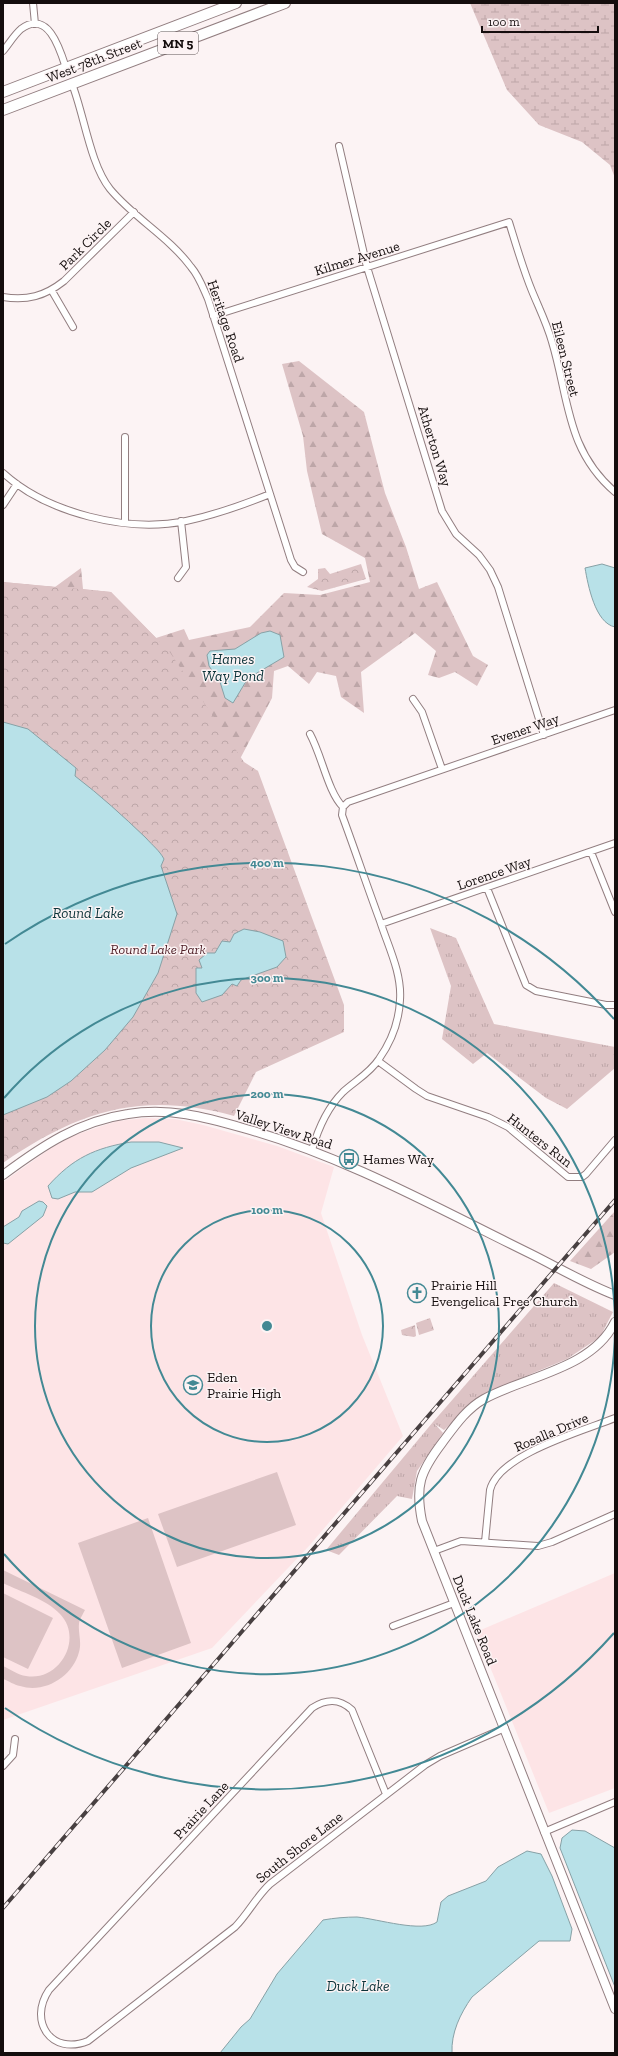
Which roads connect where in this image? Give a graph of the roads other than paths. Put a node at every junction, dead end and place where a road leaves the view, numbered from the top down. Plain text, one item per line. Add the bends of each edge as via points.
1 (33, 3) edge
2 (236, 3) edge
3 (285, 3) edge
4 (35, 24) junction
5 (3, 51) edge
6 (66, 68) junction
7 (72, 84) junction
8 (3, 92) edge
9 (3, 110) edge
10 (339, 146) dead end
11 (134, 212) junction
12 (509, 222) joint
13 (366, 267) junction
14 (52, 291) junction
15 (3, 297) edge
16 (213, 316) junction
17 (73, 327) dead end
18 (125, 437) dead end
19 (3, 473) edge
20 (17, 484) junction
21 (615, 492) edge
22 (270, 494) junction
23 (3, 505) edge
24 (181, 522) junction
25 (125, 523) junction
26 (303, 572) dead end
27 (178, 578) dead end
28 (414, 699) dead end
29 (615, 710) edge
30 (310, 734) dead end
31 (544, 735) junction
32 (442, 770) junction
33 (343, 808) junction
34 (615, 843) edge
35 (591, 852) junction
36 (487, 888) junction
37 (615, 912) edge
38 (381, 924) junction
39 (615, 1005) edge
40 (378, 1061) junction
41 (615, 1140) edge
42 (312, 1150) junction
43 (3, 1175) edge
44 (615, 1295) edge
45 (615, 1322) edge
46 (615, 1418) edge
47 (615, 1514) edge
48 (485, 1542) junction
49 (434, 1551) junction
50 (454, 1603) junction
51 (393, 1626) dead end
52 (505, 1728) junction
53 (14, 1739) dead end
54 (3, 1766) edge
55 (386, 1794) junction
56 (615, 1802) edge
57 (544, 1832) junction
58 (615, 2009) edge
59 (48, 2036) joint

1 - 4 street
2 - 6 main road, West 78th Street / MN 5
3 - 7 main road, West 78th Street / MN 5
4 - 5 street via 20,30
4 - 6 street via 43,25 56,40
6 - 8 main road, West 78th Street / MN 5
7 - 9 main road, West 78th Street / MN 5
7 - 11 street, Heritage Road via 100,170 109,188
10 - 13 street, Atherton Way
11 - 14 street, Park Circle
11 - 16 street, Heritage Road via 191,267 201,282
12 - 13 street, Kilmer Avenue
12 - 21 street, Eileen Street via 525,273 552,342 564,399 575,434 597,473
13 - 16 street, Kilmer Avenue
13 - 31 street, Atherton Way via 442,511 456,534 479,555 496,581
14 - 15 street, Park Circle via 29,298
14 - 17 street
16 - 22 street, Heritage Road
18 - 25 street
19 - 20 street
20 - 23 street
20 - 25 street via 68,510
22 - 24 street
22 - 26 street, Heritage Road via 291,560 295,567
24 - 25 street
24 - 27 street via 186,567
28 - 32 street via 422,712
29 - 31 street, Evener Way
30 - 33 street via 336,800
31 - 32 street, Evener Way
32 - 33 street, Evener Way via 348,802
33 - 38 street via 342,815
34 - 35 street, Lorence Way
35 - 36 street, Lorence Way
35 - 37 street
36 - 38 street, Lorence Way
36 - 39 street via 524,980 531,989
38 - 40 street via 395,965 400,998 395,1030
40 - 41 street, Hunters Run via 427,1096 488,1117 508,1127 568,1177 582,1177 586,1174
40 - 42 street via 332,1104
42 - 43 street, Valley View Road via 192,1115 140,1112 103,1119 77,1128 53,1140
42 - 44 street, Valley View Road via 468,1222 592,1286
45 - 49 street, Duck Lake Road via 602,1341 578,1359 482,1399 464,1415 429,1460 419,1486 417,1499 422,1522
46 - 48 street, Rosalla Drive via 525,1454 501,1471 490,1490
47 - 48 street via 538,1546
48 - 49 street via 461,1541
49 - 50 street, Duck Lake Road
50 - 51 street
50 - 52 street, Duck Lake Road
52 - 55 street, South Shore Lane via 440,1756
52 - 57 street, Duck Lake Road
53 - 54 street via 13,1755
55 - 59 street, South Shore Lane via 270,1884 256,1898 235,1927 88,2041 71,2047 54,2042
55 - 59 street, Prairie Lane via 352,1710 336,1701 323,1702 312,1708 49,1990 44,1998 40,2016 42,2027
56 - 57 street
57 - 58 street, Duck Lake Road

